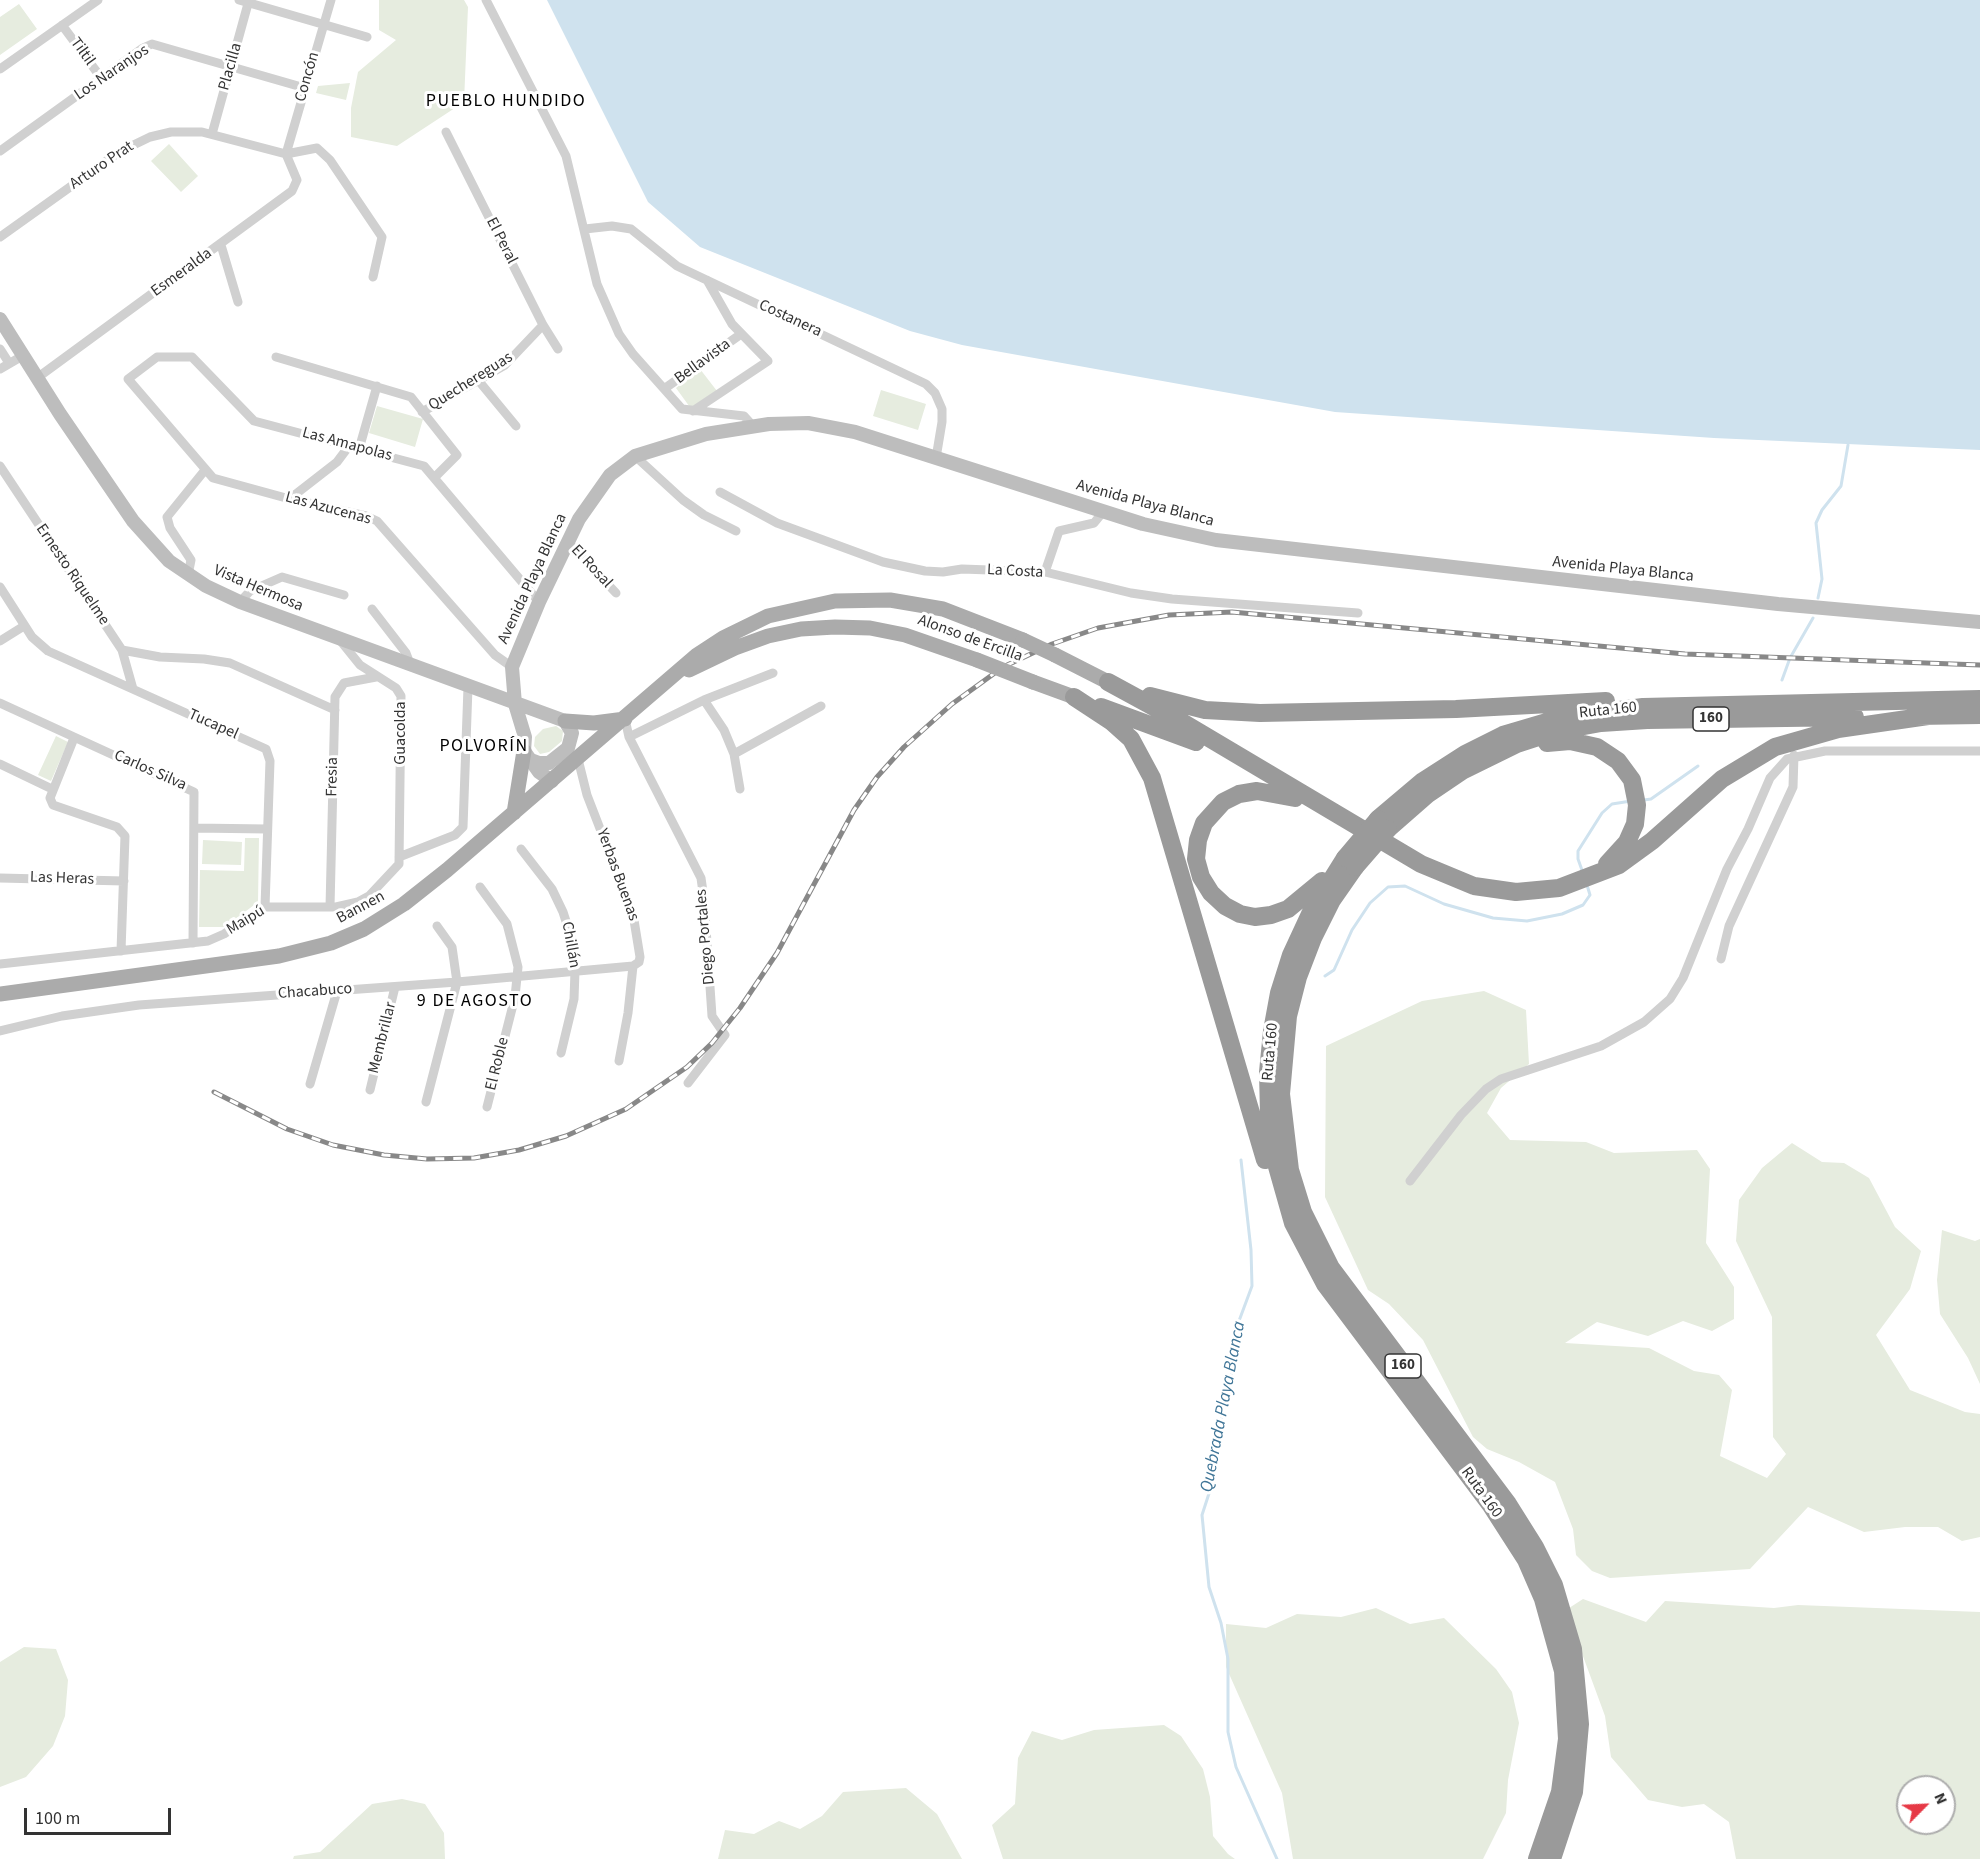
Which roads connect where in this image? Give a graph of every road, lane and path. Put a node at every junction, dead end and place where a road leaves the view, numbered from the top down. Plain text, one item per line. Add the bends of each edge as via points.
1 (99, 0) edge
2 (331, 0) edge
3 (486, 0) edge
4 (246, 1) edge
5 (324, 24) junction
6 (62, 25) junction
7 (367, 38) dead end
8 (232, 67) junction
9 (0, 69) edge
10 (102, 79) junction
11 (305, 88) junction
12 (446, 132) dead end
13 (212, 134) junction
14 (0, 151) edge
15 (286, 154) junction
16 (585, 230) junction
17 (0, 237) edge
18 (221, 245) junction
19 (373, 277) dead end
20 (707, 280) junction
21 (238, 302) dead end
22 (0, 319) edge
23 (543, 325) junction
24 (741, 334) junction
25 (0, 349) edge
26 (558, 349) dead end
27 (24, 355) junction
28 (276, 357) dead end
29 (9, 363) junction
30 (0, 369) edge
31 (37, 378) junction
32 (128, 380) joint
33 (478, 380) junction
34 (377, 386) junction
35 (664, 389) junction
36 (693, 411) junction
37 (422, 412) junction
38 (516, 426) dead end
39 (753, 426) junction
40 (354, 447) junction
41 (635, 456) junction
42 (936, 458) junction
43 (0, 466) edge
44 (205, 470) junction
45 (435, 477) junction
46 (720, 492) dead end
47 (292, 497) junction
48 (1102, 512) junction
49 (736, 531) dead end
50 (567, 541) junction
51 (1046, 572) junction
52 (188, 575) junction
53 (0, 587) edge
54 (616, 593) dead end
55 (344, 595) dead end
56 (240, 602) junction
57 (539, 602) junction
58 (372, 609) dead end
59 (1358, 613) dead end
60 (1980, 622) edge
61 (24, 626) junction
62 (339, 639) junction
63 (0, 641) edge
64 (122, 650) junction
65 (411, 666) junction
66 (512, 667) junction
67 (773, 673) dead end
68 (376, 677) junction
69 (1108, 682) junction
70 (664, 686) junction
71 (468, 687) junction
72 (133, 689) junction
73 (1074, 697) junction
74 (1980, 699) edge
75 (704, 700) junction
76 (0, 703) edge
77 (515, 704) junction
78 (821, 705) dead end
79 (1664, 707) junction
80 (335, 710) junction
81 (1980, 715) edge
82 (1928, 716) junction
83 (559, 719) junction
84 (625, 719) junction
85 (572, 736) junction
86 (629, 737) junction
87 (74, 738) junction
88 (527, 749) junction
89 (1980, 751) edge
90 (1498, 752) junction
91 (734, 754) junction
92 (1794, 755) junction
93 (578, 759) junction
94 (1246, 762) junction
95 (0, 764) edge
96 (552, 781) junction
97 (52, 789) junction
98 (740, 789) dead end
99 (1318, 804) junction
100 (514, 813) junction
101 (1383, 824) junction
102 (195, 828) junction
103 (267, 829) junction
104 (521, 849) dead end
105 (399, 857) junction
106 (1350, 862) junction
107 (0, 878) edge
108 (1587, 879) junction
109 (124, 881) junction
110 (480, 887) dead end
111 (265, 907) junction
112 (330, 907) junction
113 (437, 926) dead end
114 (193, 943) junction
115 (121, 951) junction
116 (1721, 959) dead end
117 (0, 964) edge
118 (633, 966) junction
119 (575, 971) junction
120 (518, 977) junction
121 (457, 982) junction
122 (395, 987) junction
123 (337, 991) junction
124 (0, 994) edge
125 (0, 1031) edge
126 (561, 1053) dead end
127 (619, 1061) dead end
128 (688, 1083) dead end
129 (310, 1084) dead end
130 (370, 1090) dead end
131 (426, 1102) dead end
132 (487, 1107) dead end
133 (1410, 1181) dead end
134 (1293, 1223) junction
135 (1537, 1859) edge
136 (1552, 1859) edge

1 - 6 street
2 - 5 street, Concón
3 - 16 street via 562,148
4 - 5 street
4 - 8 street, Placilla
5 - 7 street
5 - 11 street, Concón
6 - 9 street
6 - 10 street, Tiltil
8 - 10 street, Los Naranjos via 152,44
8 - 11 street, Los Naranjos
8 - 13 street, Placilla
10 - 14 street, Los Naranjos
11 - 15 street, Concón
12 - 23 street, El Peral
13 - 15 street, Arturo Prat
13 - 17 street, Arturo Prat via 171,132 139,141
15 - 18 street, Esmeralda via 297,180 292,191
15 - 19 street via 317,148 348,185 382,237
16 - 20 street, Costanera via 612,226 631,229 668,261
16 - 35 street via 597,285 608,313 633,354
18 - 21 street
18 - 31 street, Esmeralda
20 - 24 street
20 - 42 street, Costanera via 926,384 942,409
22 - 27 street, Vista Hermosa
23 - 26 street, El Peral
23 - 33 street, Quechereguas via 513,358
24 - 35 street, Bellavista
24 - 36 street, Bellavista via 768,361
25 - 29 street
27 - 29 street
27 - 31 street, Vista Hermosa
28 - 34 street
29 - 30 street
31 - 52 street, Vista Hermosa via 140,530
32 - 40 street, Las Amapolas via 158,357 192,357 251,419
32 - 44 street, Las Azucenas
33 - 37 street, Quechereguas
33 - 38 street
34 - 37 street via 409,396
34 - 40 street
35 - 36 street via 682,409
36 - 39 street via 744,416
37 - 45 street via 457,455
39 - 41 street, Avenida Playa Blanca via 706,434
39 - 42 street, Avenida Playa Blanca via 825,425
40 - 45 street, Las Amapolas via 420,465
40 - 47 street
41 - 49 street via 695,509
41 - 50 street, Avenida Playa Blanca via 605,481
42 - 48 street, Avenida Playa Blanca
43 - 64 street, Ernesto Riquelme
44 - 47 street, Las Azucenas via 218,480
44 - 52 street via 167,517 191,560
45 - 57 street, Las Amapolas
46 - 51 street, La Costa via 777,523 883,562 936,572
47 - 66 street, Las Azucenas via 376,521 495,655
48 - 51 street via 1094,523 1059,531
48 - 60 street, Avenida Playa Blanca via 1232,542 1778,604
50 - 54 street, El Rosal
50 - 57 street, Avenida Playa Blanca
51 - 59 street, La Costa via 1162,598
52 - 56 street, Vista Hermosa
53 - 61 street, Tucapel
55 - 56 street via 282,578 250,591
56 - 62 street, Vista Hermosa
57 - 66 street, Avenida Playa Blanca
58 - 65 street via 406,653
61 - 63 street
61 - 72 street, Tucapel via 48,651
62 - 65 street, Vista Hermosa
62 - 68 street, Guacolda
64 - 72 street, Ernesto Riquelme
64 - 80 street via 230,663
65 - 71 street, Vista Hermosa
66 - 77 street, Avenida Playa Blanca
67 - 75 street
68 - 80 street, Fresia via 341,686 335,697
68 - 105 street, Guacolda via 396,687 401,696
69 - 70 main road, Alonso de Ercilla, bridge via 960,614 891,600 835,601 784,611 738,630 697,655
69 - 79 highway via 1172,703 1242,713 1456,709 1587,700
69 - 94 highway
70 - 73 main road, Alonso de Ercilla, bridge via 704,662 751,642 784,632 853,627 923,640
70 - 84 main road, Bannen
71 - 77 street, Vista Hermosa
71 - 105 street via 463,827 455,835
72 - 103 street, Tucapel via 266,749 270,761
73 - 94 highway
73 - 134 highway via 1122,730 1150,772 1267,1165
74 - 79 highway, Ruta 160 / 160
75 - 86 street
75 - 91 street
76 - 87 street, Carlos Silva
77 - 83 street, Vista Hermosa
77 - 88 street
78 - 91 street
79 - 101 highway, Ruta 160 / 160 via 1582,713 1503,735 1423,781
80 - 112 street, Fresia
81 - 82 highway, Ruta 160 / 160
82 - 90 highway, Ruta 160 / 160 via 1601,723 1557,731
82 - 108 highway via 1816,733 1768,750 1722,779 1628,860
83 - 84 main road via 594,723
83 - 85 street
83 - 88 street via 536,723
84 - 86 street, Diego Portales
84 - 93 main road, Bannen
85 - 88 street via 568,748 552,762 542,764
85 - 93 street
86 - 128 street, Diego Portales via 689,853 704,898 712,1016 725,1035
87 - 97 street
87 - 102 street, Carlos Silva via 191,789 196,799
88 - 96 street via 539,772
88 - 100 main road
89 - 92 street via 1825,751
90 - 101 highway, Ruta 160 / 160
90 - 108 highway via 1579,741 1606,751 1628,773 1637,805 1632,833 1613,859
91 - 98 street
92 - 116 street via 1793,787 1729,926
92 - 133 street via 1770,778 1727,869 1683,978 1662,1007 1601,1046 1501,1079 1486,1089
93 - 96 main road, Bannen
93 - 118 street, Yerbas Buenas via 586,795 633,914 640,957
94 - 99 highway
95 - 97 street
96 - 100 main road, Bannen
97 - 109 street via 53,805 117,827 124,833
99 - 106 highway via 1257,791 1223,802 1204,823 1198,840 1196,859 1203,881 1217,900 1233,911 1248,916 1271,915 1302,900
99 - 108 highway via 1421,864 1474,886 1531,892
100 - 124 main road, Bannen via 404,904 378,922 331,943 261,959
101 - 106 highway, Ruta 160 / 160, bridge
102 - 103 street
102 - 114 street, Carlos Silva
103 - 111 street, Tucapel
104 - 119 street, Chillán via 546,880 564,912
105 - 112 street, Maipú via 398,868 366,899
106 - 134 highway, Ruta 160 / 160 via 1310,914 1291,955 1272,1031 1268,1083 1271,1135
106 - 136 highway, Ruta 160 / 160 via 1313,938 1288,1016 1281,1094 1290,1170 1307,1222 1331,1268 1508,1504 1554,1585 1574,1658 1580,1724 1574,1792
107 - 109 street, Las Heras
109 - 115 street
110 - 120 street, El Roble via 507,924
111 - 112 street, Maipú
111 - 114 street, Maipú via 220,937
113 - 121 street via 452,947
114 - 115 street, Maipú
115 - 117 street, Maipú
118 - 119 street, Chacabuco
118 - 127 street, Yerbas Buenas
119 - 120 street, Chacabuco
119 - 126 street, Chillán via 573,1008
120 - 121 street, Chacabuco
120 - 132 street, El Roble
121 - 122 street, Chacabuco
121 - 131 street
122 - 123 street, Chacabuco
122 - 130 street, Membrillar
123 - 125 street, Chacabuco via 139,1005 62,1016
123 - 129 street
134 - 135 highway, Ruta 160 / 160 via 1334,1298 1508,1530 1543,1599 1563,1671 1567,1739 1557,1803

